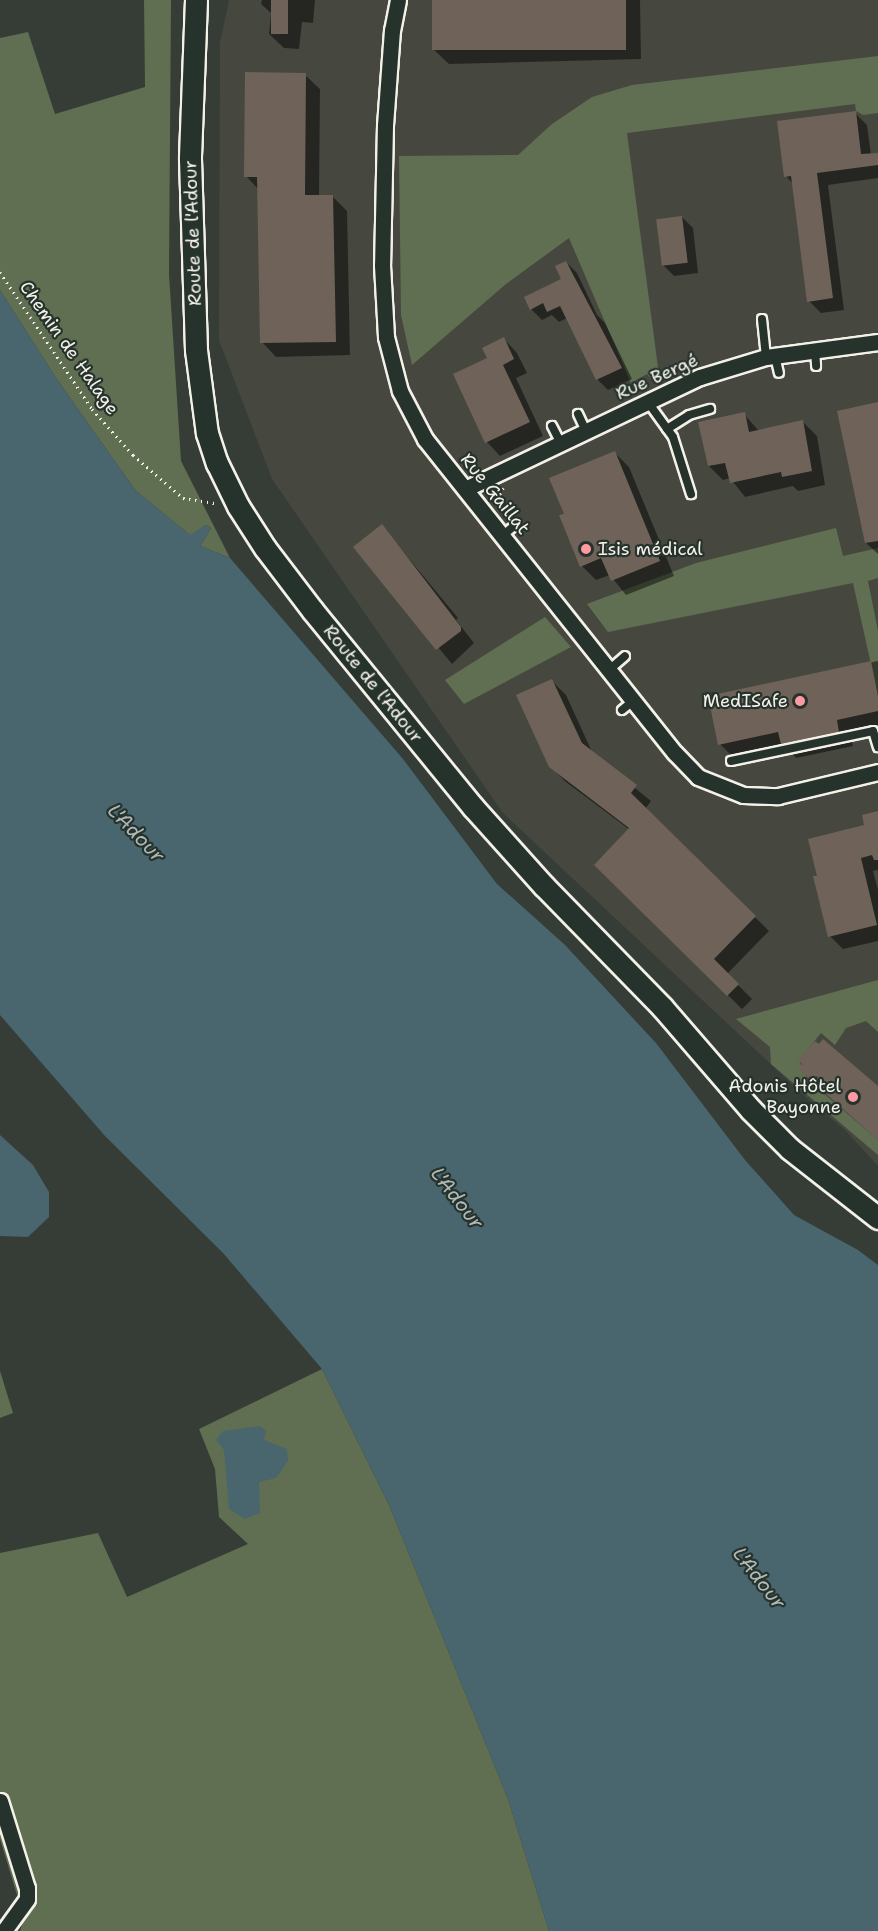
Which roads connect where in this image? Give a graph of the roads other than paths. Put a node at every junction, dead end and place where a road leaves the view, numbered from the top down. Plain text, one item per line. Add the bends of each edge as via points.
1 (196, 0) edge
2 (398, 0) edge
3 (762, 319) dead end
4 (878, 342) edge
5 (815, 350) junction
6 (771, 356) junction
7 (816, 366) dead end
8 (779, 374) dead end
9 (647, 401) junction
10 (710, 409) dead end
11 (578, 414) dead end
12 (552, 426) dead end
13 (667, 429) junction
14 (586, 431) junction
15 (561, 444) junction
16 (465, 489) junction
17 (691, 494) dead end
18 (625, 656) dead end
19 (609, 670) junction
20 (878, 747) edge
21 (731, 761) dead end
22 (878, 772) edge
23 (878, 1218) edge
24 (0, 1801) edge
25 (4, 1931) edge

1 - 23 main road, Route de l'Adour via 190,159 196,350 207,433 238,506 313,611 481,816 662,1007 751,1110 790,1149
2 - 16 street, Rue Gaillat via 385,125 382,265 386,337 393,373 408,407 425,439
3 - 6 lane
4 - 5 street, Rue Bergé
5 - 6 street, Rue Bergé
5 - 7 lane
6 - 8 lane
6 - 9 street, Rue Bergé via 700,377
9 - 13 lane
9 - 14 street, Rue Bergé
10 - 13 lane via 689,415
11 - 14 lane
12 - 15 lane
13 - 17 lane via 673,436
14 - 15 street, Rue Bergé
15 - 16 street, Rue Bergé
16 - 19 street, Rue Gaillat via 508,531
18 - 19 lane
19 - 22 street, Rue Gaillat via 628,706 698,777 727,790 743,795 778,796
20 - 21 lane via 873,731
24 - 25 street via 27,1888 27,1899

